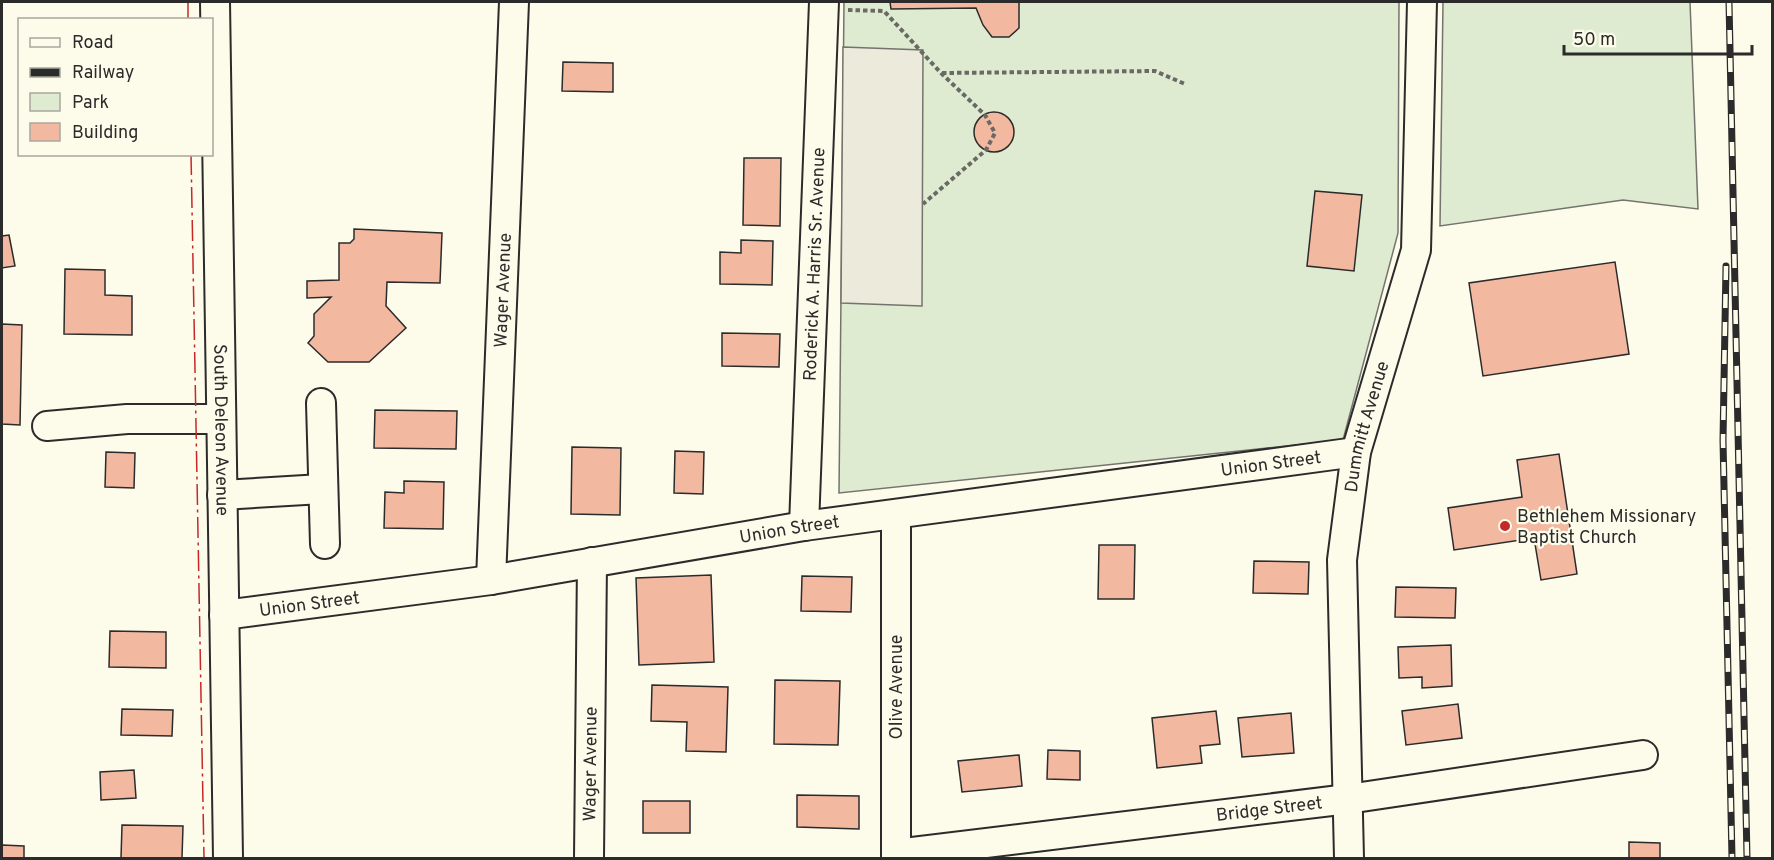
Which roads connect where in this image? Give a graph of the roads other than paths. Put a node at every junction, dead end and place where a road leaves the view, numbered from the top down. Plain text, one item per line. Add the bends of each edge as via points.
1 (215, 2) edge
2 (514, 2) edge
3 (1422, 2) edge
4 (824, 6) edge
5 (321, 403) dead end
6 (221, 419) junction
7 (46, 426) dead end
8 (1356, 452) junction
9 (322, 489) junction
10 (222, 495) junction
11 (896, 515) junction
12 (804, 526) junction
13 (325, 544) dead end
14 (592, 562) junction
15 (491, 580) junction
16 (224, 615) junction
17 (1643, 755) dead end
18 (1348, 799) junction
19 (896, 856) edge
20 (228, 858) edge
21 (589, 858) edge
22 (1349, 858) edge

1 - 6 street, South Deleon Avenue
2 - 15 street, Wager Avenue
3 - 8 street, Dummitt Avenue via 1416,250
4 - 12 street, Roderick A. Harris Sr. Avenue
5 - 9 street
6 - 7 street via 127,419
6 - 10 street, South Deleon Avenue
8 - 11 street, Union Street
8 - 18 street, Dummitt Avenue via 1342,560
9 - 10 street
9 - 13 street
10 - 16 street, South Deleon Avenue
11 - 12 street, Union Street
11 - 19 street, Olive Avenue
12 - 14 street, Union Street
14 - 15 street, Union Street
14 - 21 street, Wager Avenue
15 - 16 street, Union Street
16 - 20 street, South Deleon Avenue
17 - 18 street, Bridge Street
18 - 19 street, Bridge Street
18 - 22 street, Dummitt Avenue

